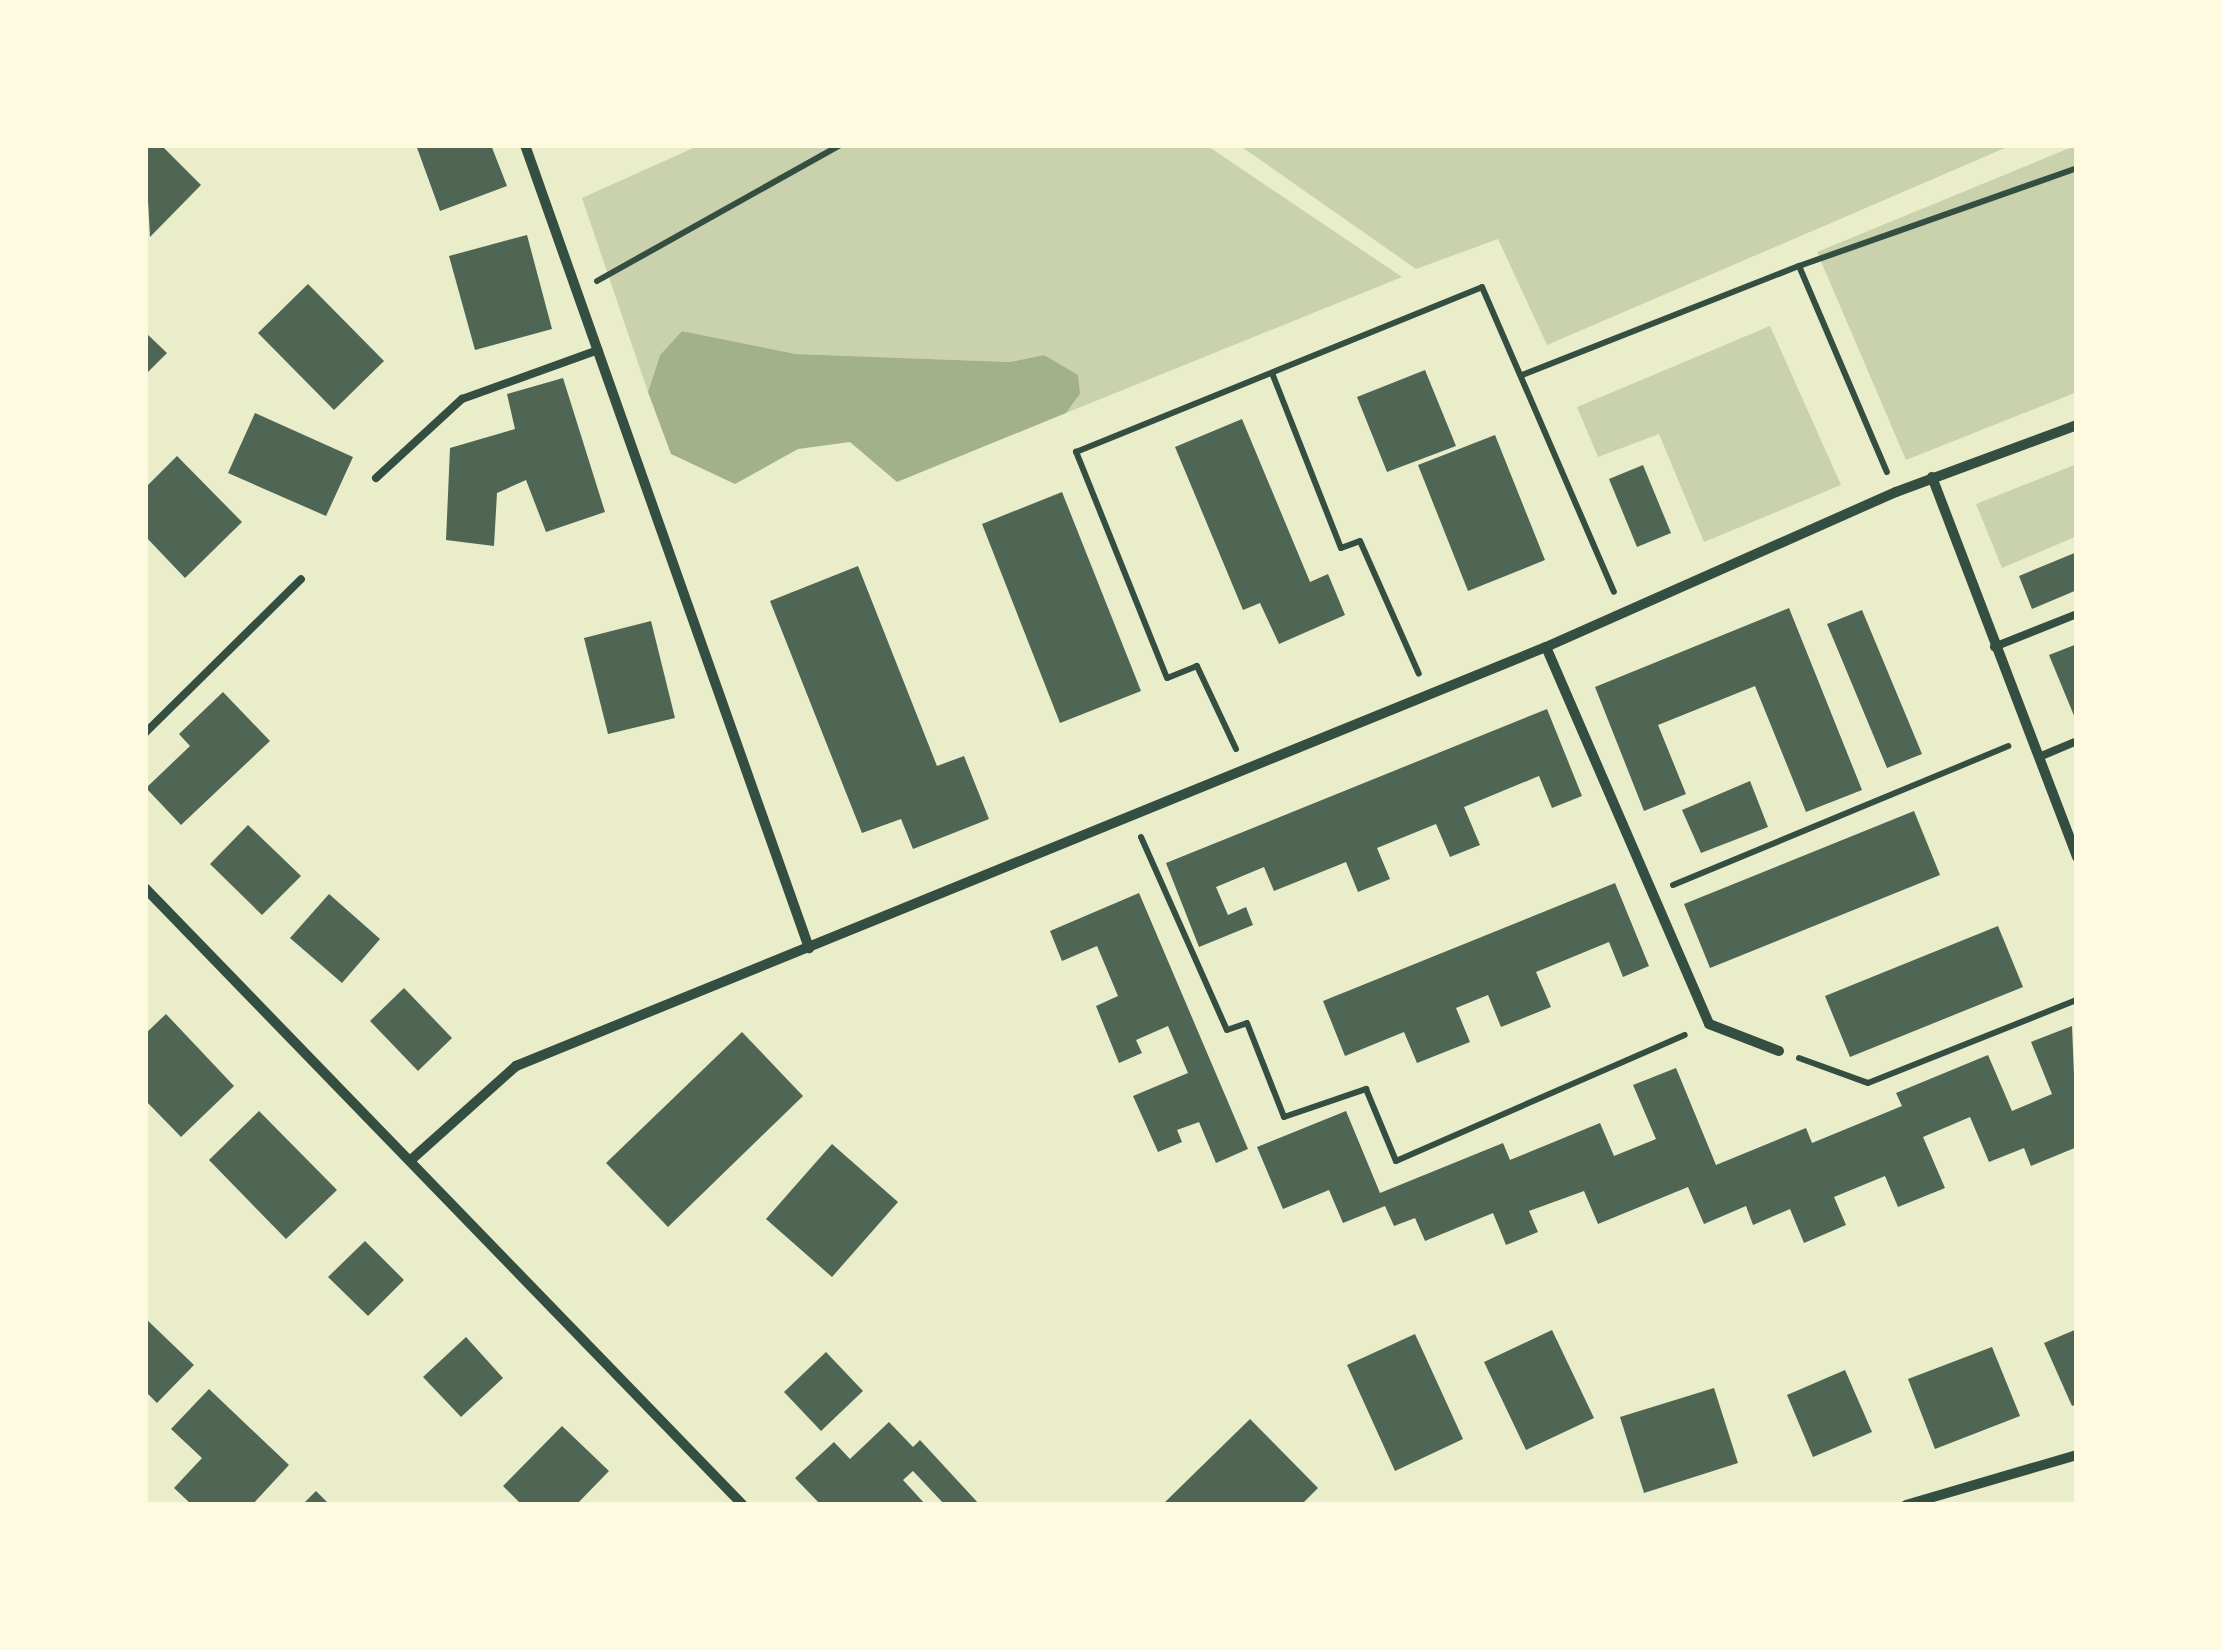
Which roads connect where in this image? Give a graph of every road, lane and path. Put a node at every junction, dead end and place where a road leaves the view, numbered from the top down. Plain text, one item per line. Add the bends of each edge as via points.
1 (525, 145) edge
2 (840, 145) edge
3 (2077, 168) edge
4 (1800, 266) junction
5 (578, 292) junction
6 (598, 350) junction
7 (1272, 373) junction
8 (1522, 375) junction
9 (2077, 425) edge
10 (1932, 477) junction
11 (376, 478) dead end
12 (1896, 492) junction
13 (301, 579) dead end
14 (1624, 613) junction
15 (2077, 614) edge
16 (1994, 647) junction
17 (1546, 648) junction
18 (1426, 692) junction
19 (145, 733) edge
20 (2031, 736) junction
21 (2077, 742) edge
22 (2039, 757) junction
23 (1244, 768) junction
24 (1130, 813) junction
25 (2077, 857) edge
26 (145, 888) edge
27 (1654, 894) junction
28 (809, 948) junction
29 (2077, 1000) edge
30 (1709, 1024) junction
31 (1779, 1051) joint
32 (412, 1160) junction
33 (2077, 1455) edge
34 (743, 1505) edge
35 (1906, 1505) edge

1 - 5 street
2 - 5 path
3 - 4 path
4 - 8 path
4 - 12 path via 1850,398
5 - 6 street
6 - 11 lane via 462,398
6 - 28 street
7 - 8 path via 1482,288
7 - 18 path via 1341,548 1360,541
7 - 23 path via 1076,452 1168,678 1197,666
8 - 14 path via 1574,513
9 - 10 street
10 - 12 street
10 - 16 street
12 - 14 street
13 - 19 lane
14 - 17 street
15 - 16 lane
16 - 20 street
17 - 18 street
17 - 27 street
18 - 23 street
20 - 22 street
20 - 27 path
21 - 22 lane
22 - 25 street
23 - 24 street
24 - 28 street
24 - 30 path via 1227,1030 1247,1023 1284,1116 1366,1089 1396,1160
26 - 32 street
27 - 30 street
28 - 32 street via 516,1066
29 - 31 path via 1868,1083
30 - 31 street
32 - 34 street
33 - 35 street

